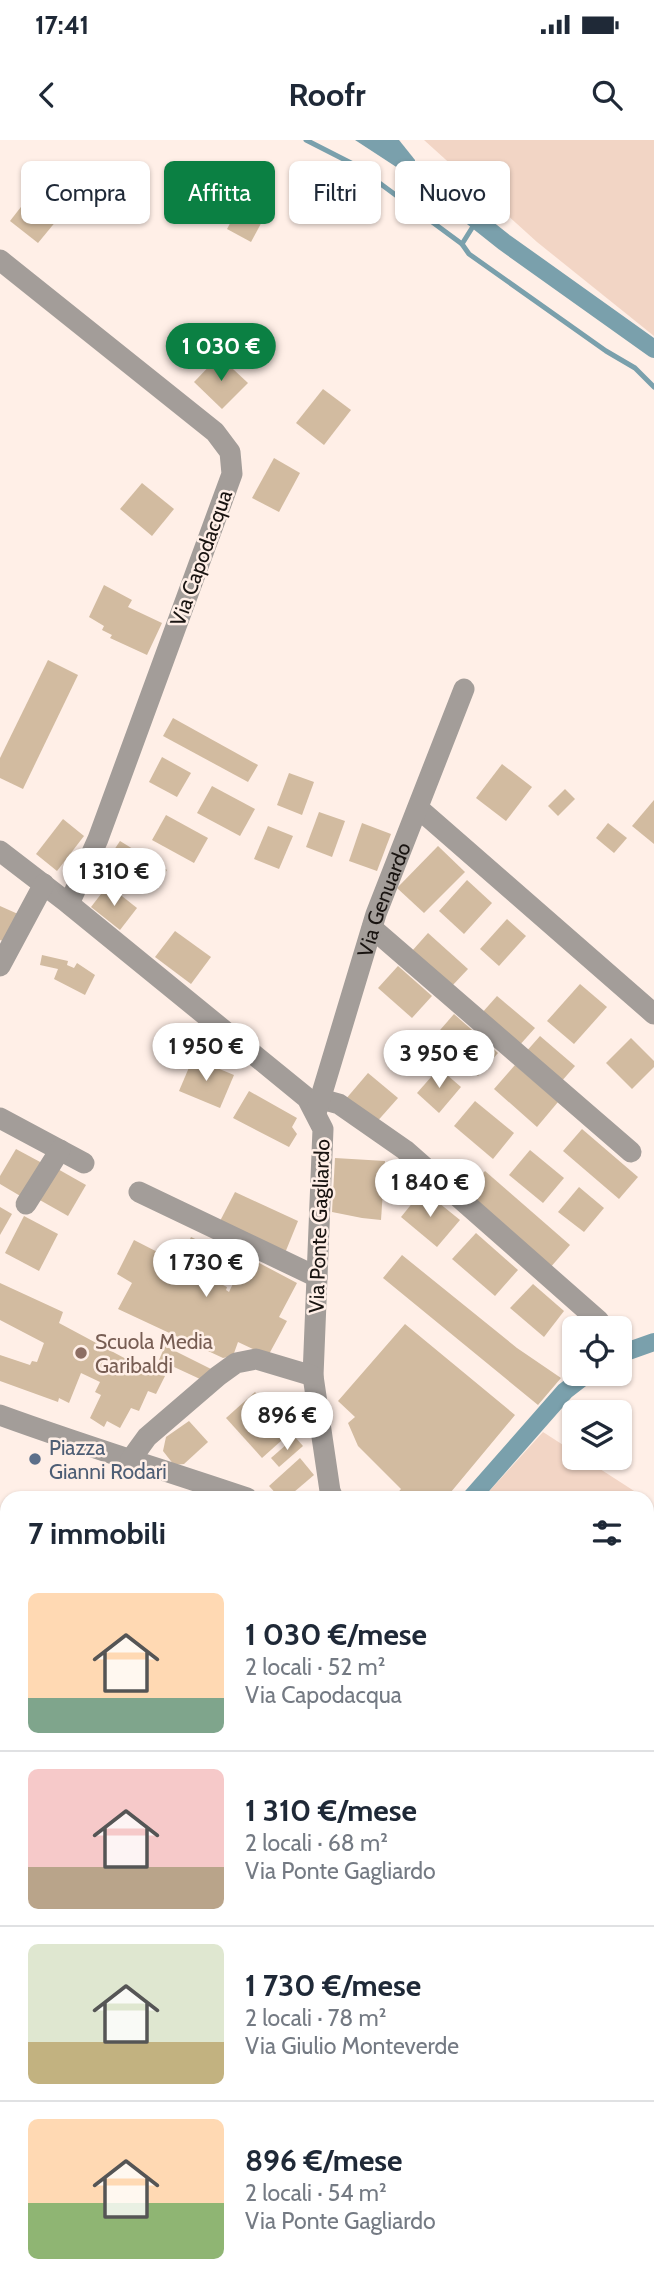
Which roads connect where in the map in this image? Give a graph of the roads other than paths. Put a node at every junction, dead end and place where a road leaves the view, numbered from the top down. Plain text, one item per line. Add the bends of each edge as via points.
1 (0, 260) edge
2 (464, 689) dead end
3 (418, 808) junction
4 (0, 851) edge
5 (44, 884) junction
6 (69, 904) junction
7 (372, 928) junction
8 (0, 966) edge
9 (654, 1014) edge
10 (318, 1106) junction
11 (0, 1118) edge
12 (60, 1150) junction
13 (631, 1152) dead end
14 (84, 1163) dead end
15 (139, 1192) dead end
16 (26, 1204) dead end
17 (317, 1277) junction
18 (593, 1316) edge
19 (313, 1376) junction
20 (0, 1415) edge
21 (131, 1459) junction
22 (226, 1491) edge
23 (330, 1491) edge

1 - 6 street, Via Capodacqua via 215,432 230,452 232,474 107,814
2 - 3 street, Via Genuardo
3 - 7 street, Via Genuardo
3 - 9 street
4 - 5 street, Via Ponte Gagliardo
5 - 6 street, Via Ponte Gagliardo
5 - 8 street
6 - 10 street, Via Ponte Gagliardo
7 - 10 street, Via Genuardo
7 - 13 street
10 - 17 street, Via Ponte Gagliardo via 323,1129
10 - 18 street via 339,1104 405,1150
11 - 12 street
12 - 14 street
12 - 16 street
15 - 17 street
17 - 19 street, Via Ponte Gagliardo
19 - 21 street via 256,1359 236,1363 147,1437
19 - 23 street, Via Ponte Gagliardo
20 - 21 street
21 - 22 street

